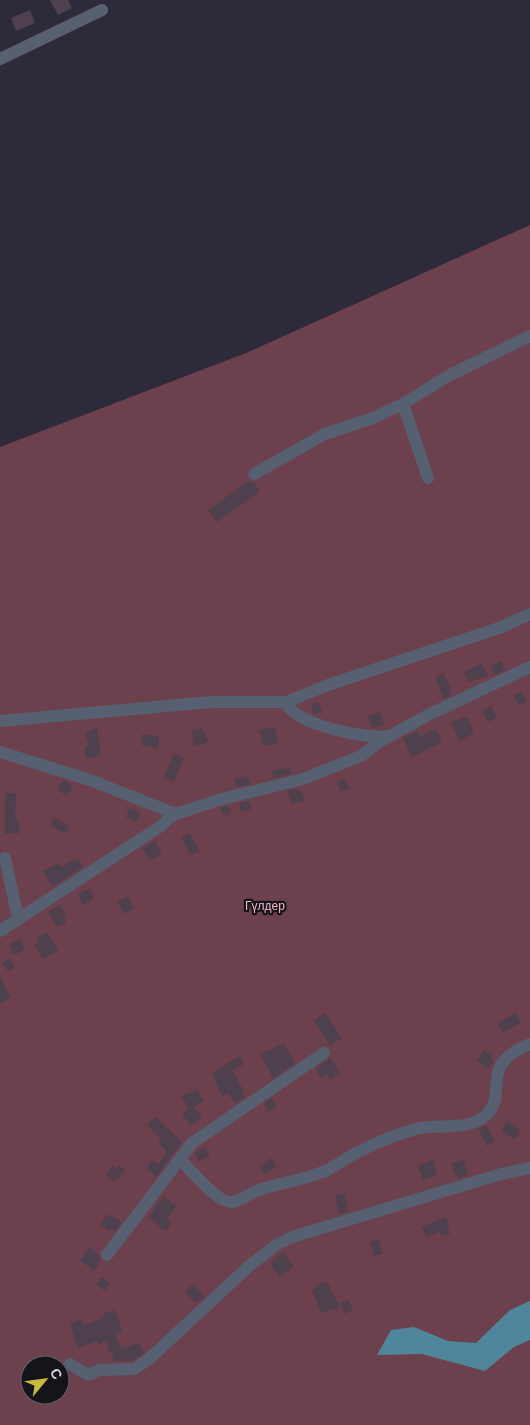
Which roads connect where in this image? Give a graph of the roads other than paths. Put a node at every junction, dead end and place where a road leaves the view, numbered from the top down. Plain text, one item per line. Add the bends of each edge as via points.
1 (102, 10) dead end
2 (0, 59) edge
3 (530, 336) edge
4 (403, 404) junction
5 (254, 474) dead end
6 (428, 478) dead end
7 (530, 614) edge
8 (530, 667) edge
9 (286, 702) junction
10 (0, 721) edge
11 (392, 735) junction
12 (0, 752) edge
13 (176, 814) junction
14 (5, 858) dead end
15 (18, 918) junction
16 (0, 931) edge
17 (530, 1044) edge
18 (324, 1053) dead end
19 (180, 1159) junction
20 (530, 1168) edge
21 (107, 1255) dead end
22 (70, 1364) dead end

1 - 2 street
3 - 4 street via 448,376
4 - 5 street via 325,434
4 - 6 street
7 - 9 street via 502,627
8 - 11 street
9 - 10 street via 211,702
9 - 11 street via 287,707 302,717 323,726 381,737
11 - 13 street via 361,756 302,779
12 - 13 street via 82,777
13 - 15 street
14 - 15 street
15 - 16 street
17 - 19 street via 512,1052 501,1062 492,1107 485,1116 453,1126 416,1129 303,1179 247,1194 232,1202 221,1200
18 - 19 street via 206,1132
19 - 21 street
20 - 22 street via 292,1237 276,1245 248,1268 148,1360 134,1369 99,1370 88,1375

